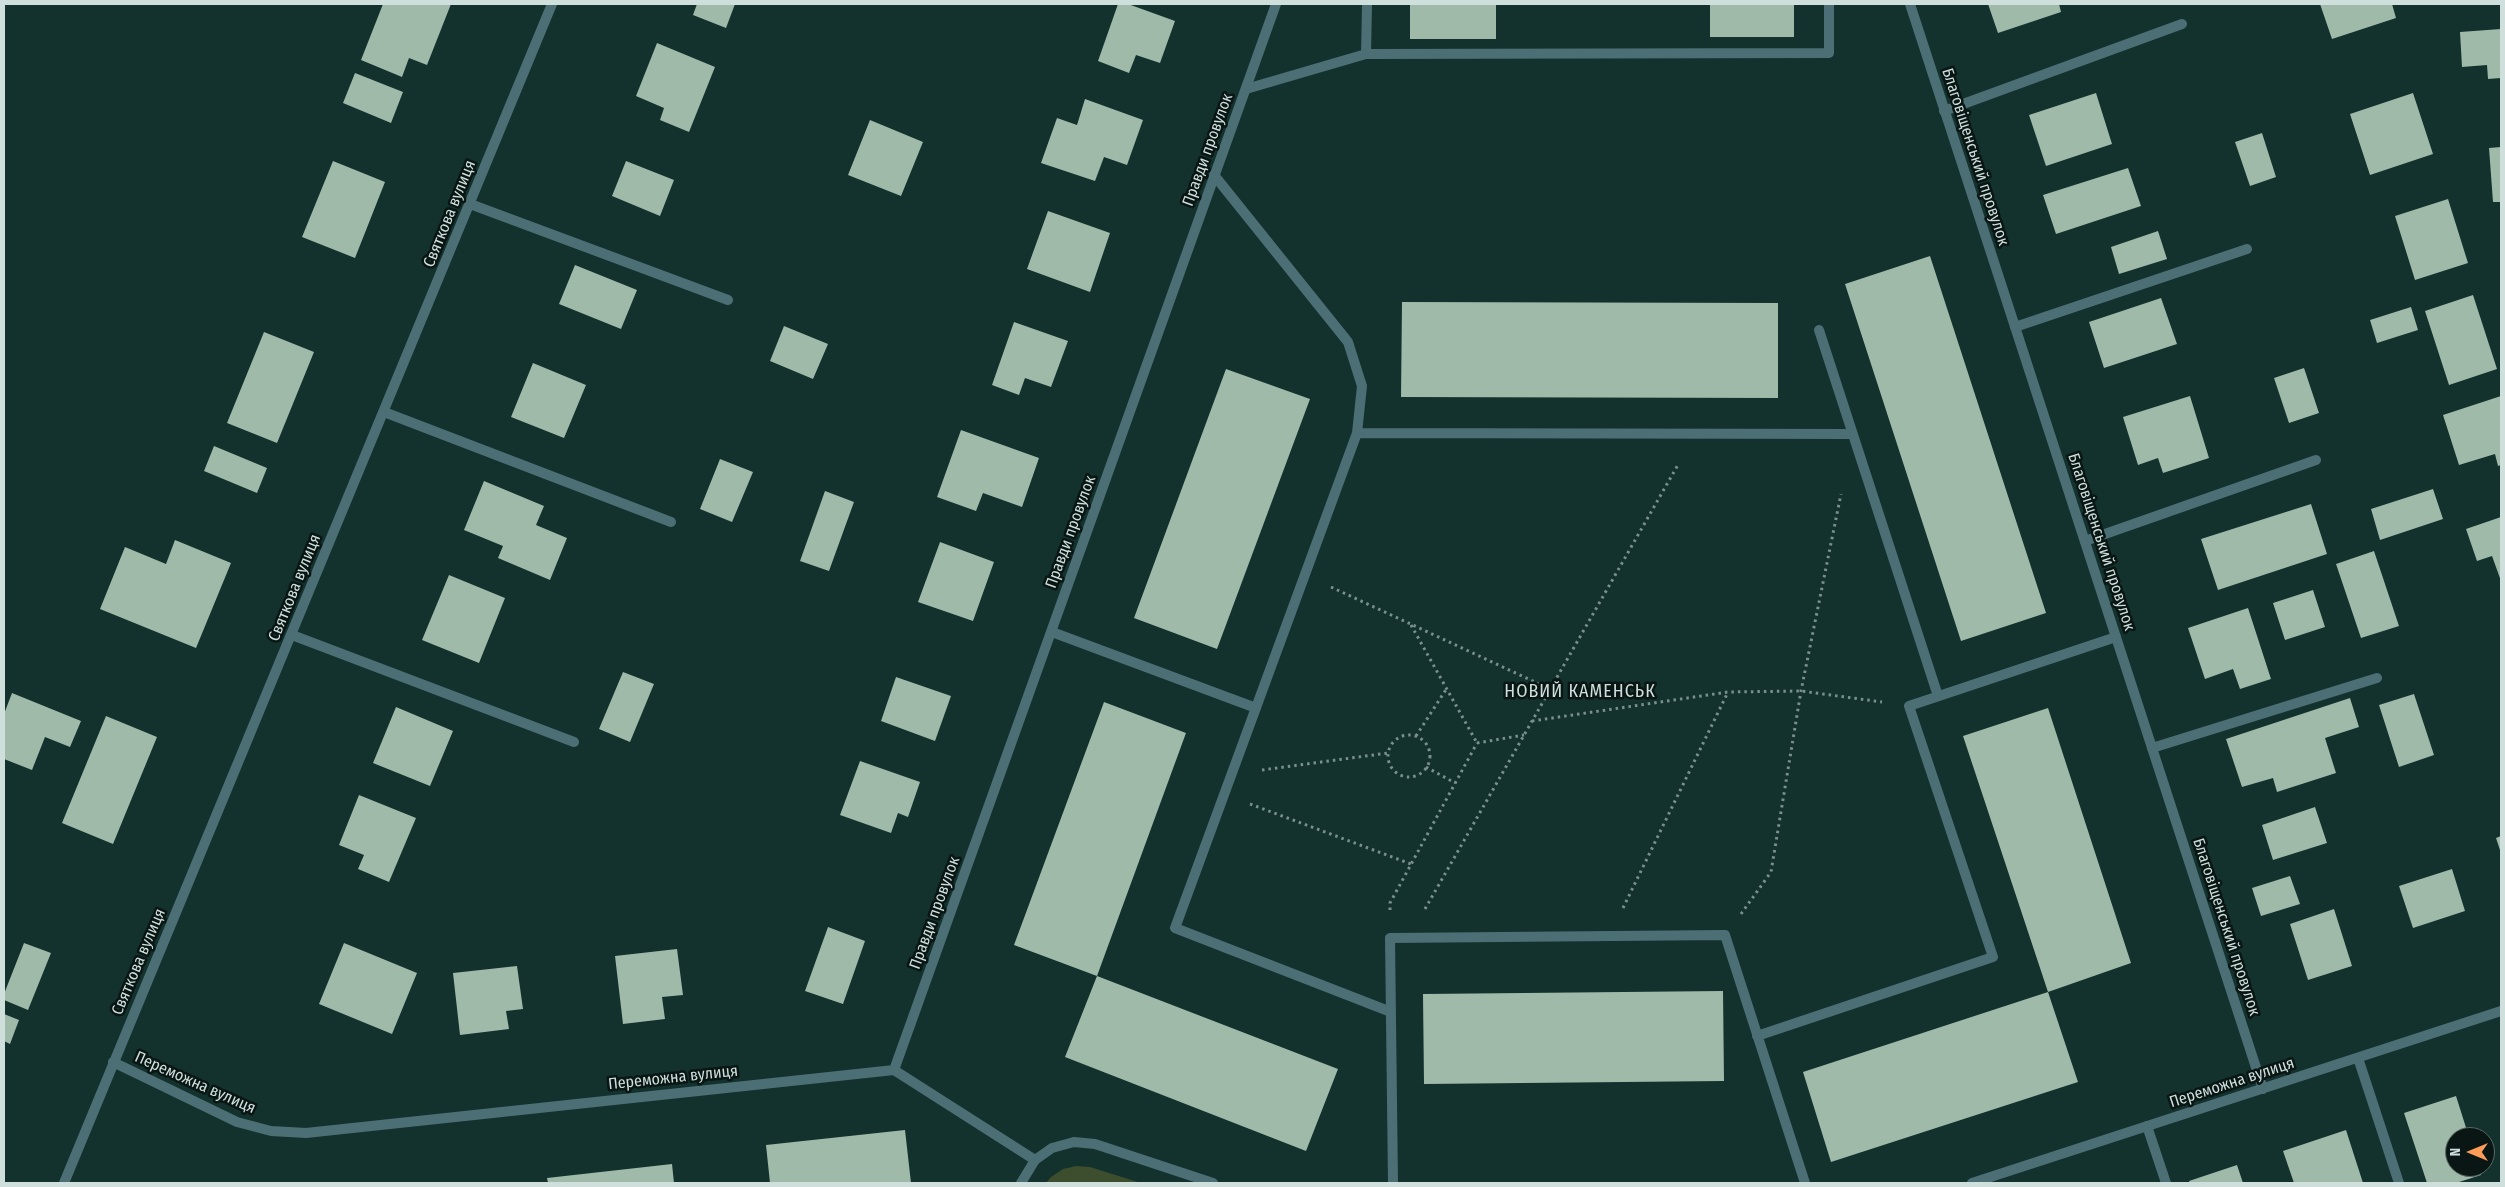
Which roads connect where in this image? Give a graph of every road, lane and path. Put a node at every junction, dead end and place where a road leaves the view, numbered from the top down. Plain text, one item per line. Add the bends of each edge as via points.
1 (552, 4) edge
2 (1276, 4) edge
3 (1367, 4) edge
4 (1829, 4) edge
5 (1910, 4) edge
6 (2182, 24) dead end
7 (1366, 54) junction
8 (1246, 89) junction
9 (1944, 110) junction
10 (1214, 176) junction
11 (470, 204) junction
12 (2247, 249) dead end
13 (728, 300) dead end
14 (2014, 327) junction
15 (1819, 330) dead end
16 (384, 412) junction
17 (1357, 433) junction
18 (1853, 434) junction
19 (1695, 435) junction
20 (2316, 460) dead end
21 (1841, 491) dead end
22 (671, 522) dead end
23 (2085, 541) junction
24 (1305, 575) junction
25 (1411, 624) junction
26 (1052, 632) junction
27 (292, 635) junction
28 (2116, 637) junction
29 (2377, 678) dead end
30 (1447, 688) junction
31 (1550, 689) junction
32 (1801, 691) junction
33 (1728, 692) junction
34 (1938, 696) junction
35 (1909, 706) junction
36 (1256, 708) junction
37 (1531, 722) junction
38 (1524, 735) junction
39 (1416, 736) junction
40 (574, 742) dead end
41 (1477, 742) junction
42 (2152, 748) junction
43 (1388, 753) junction
44 (1426, 766) junction
45 (1232, 774) junction
46 (1455, 784) junction
47 (1225, 794) junction
48 (1412, 864) junction
49 (1390, 903) dead end
50 (1725, 935) junction
51 (1609, 936) junction
52 (1408, 938) junction
53 (2501, 1011) edge
54 (1391, 1012) junction
55 (1757, 1036) junction
56 (2358, 1058) junction
57 (113, 1062) junction
58 (894, 1070) junction
59 (2263, 1089) junction
60 (2147, 1126) junction
61 (1035, 1160) junction
62 (64, 1183) edge
63 (1021, 1183) edge
64 (1214, 1183) edge
65 (1393, 1183) edge
66 (1804, 1183) edge
67 (1972, 1183) edge
68 (2166, 1183) edge
69 (2399, 1183) edge

1 - 11 street, Святкова вулиця
2 - 8 street, Правди провулок
3 - 7 street
4 - 7 street via 1829,53
5 - 9 street, Благовіщенський провулок
6 - 9 street
7 - 8 street
8 - 10 street, Правди провулок
9 - 14 street, Благовіщенський провулок
10 - 17 street via 1348,342 1362,386
10 - 26 street, Правди провулок
11 - 13 street
11 - 16 street, Святкова вулиця
12 - 14 street
14 - 23 street, Благовіщенський провулок
15 - 18 street
16 - 22 street
16 - 27 street, Святкова вулиця
17 - 19 street
17 - 24 street
18 - 19 street
18 - 34 street
19 - 31 path
20 - 23 street
21 - 32 path
23 - 28 street, Благовіщенський провулок
24 - 25 path
24 - 36 street
25 - 30 path
25 - 31 path
26 - 36 street
26 - 58 street, Правди провулок
27 - 40 street
27 - 57 street, Святкова вулиця
28 - 34 street
28 - 42 street, Благовіщенський провулок
29 - 42 street
30 - 39 path
30 - 41 path
31 - 37 path
32 - 33 path
32 - 35 path
32 - 50 path via 1771,872
33 - 37 path
33 - 51 path
34 - 35 street
35 - 55 street via 1993,957
36 - 45 street
37 - 38 path
38 - 41 path
38 - 52 path
39 - 43 path via 1401,736
39 - 44 path via 1428,749 1430,755
41 - 46 path
42 - 59 street, Благовіщенський провулок
43 - 44 path via 1391,766 1402,775 1416,776
43 - 45 path
44 - 46 path
45 - 47 street
46 - 48 path
47 - 48 path
47 - 54 street via 1176,928
48 - 49 path
50 - 51 street
50 - 55 street
51 - 52 street
52 - 54 street via 1390,938
53 - 56 street, Переможна вулиця
54 - 65 street
55 - 66 street
56 - 59 street, Переможна вулиця
56 - 69 street
57 - 58 street, Переможна вулиця via 238,1122 271,1131 306,1133
57 - 62 street, Святкова вулиця
58 - 61 street
59 - 60 street, Переможна вулиця
60 - 67 street, Переможна вулиця
60 - 68 street
61 - 63 street
61 - 64 street via 1052,1148 1074,1142 1095,1144

